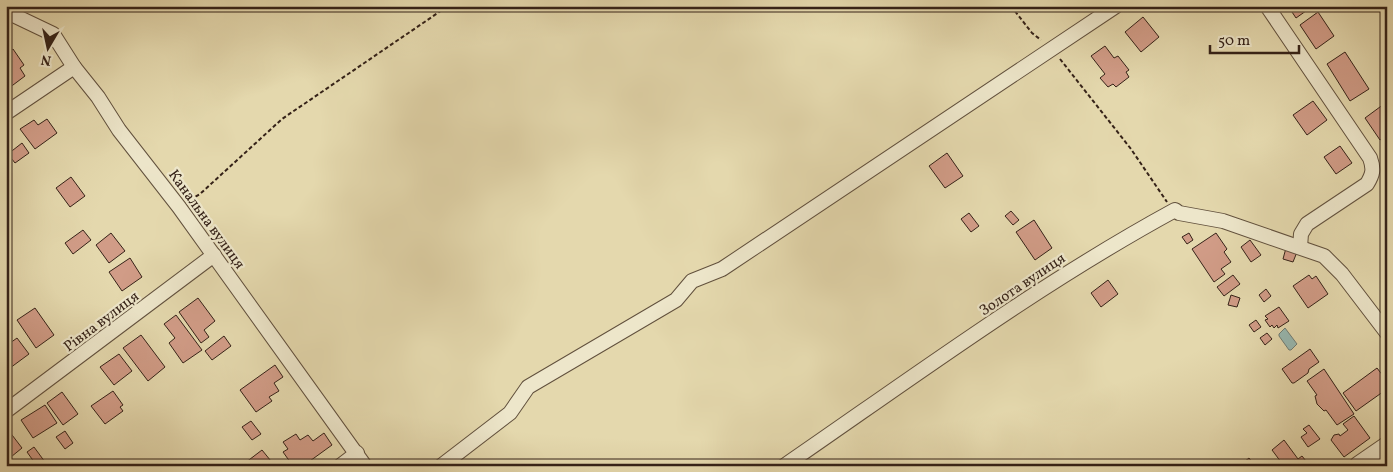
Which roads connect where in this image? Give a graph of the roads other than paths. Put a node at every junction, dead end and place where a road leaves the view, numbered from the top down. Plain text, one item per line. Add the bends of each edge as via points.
1 (1116, 6) edge
2 (1267, 6) edge
3 (6, 10) edge
4 (74, 67) junction
5 (6, 113) edge
6 (1300, 247) junction
7 (214, 255) junction
8 (1387, 333) edge
9 (6, 411) edge
10 (1387, 446) edge
11 (357, 454) junction
12 (340, 466) edge
13 (366, 466) edge
14 (441, 466) edge
15 (784, 466) edge
16 (1358, 466) edge

1 - 14 street via 722,269 692,281 676,300 528,387 510,413
2 - 6 street via 1370,158 1373,168 1367,184 1307,224 1301,234
3 - 4 street, Канальна вулиця via 52,34
4 - 5 street
4 - 7 street, Канальна вулиця
6 - 8 street via 1324,256 1342,274
6 - 15 street, Золота вулиця via 1223,221 1175,210 1044,288
7 - 9 street, Рівна вулиця
7 - 11 street, Канальна вулиця
10 - 16 street
11 - 12 street
11 - 13 street, Канальна вулиця

